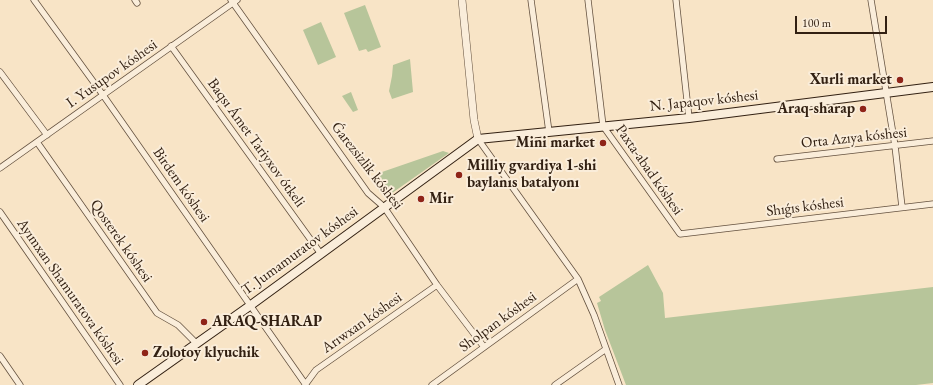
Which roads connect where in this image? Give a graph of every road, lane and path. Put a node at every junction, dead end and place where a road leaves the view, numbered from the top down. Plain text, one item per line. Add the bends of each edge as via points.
1 (34, 0) edge
2 (462, 0) edge
3 (531, 0) edge
4 (588, 0) edge
5 (676, 0) edge
6 (871, 0) edge
7 (234, 1) edge
8 (171, 46) junction
9 (0, 72) edge
10 (933, 87) edge
11 (886, 93) junction
12 (103, 95) junction
13 (689, 118) junction
14 (603, 126) junction
15 (549, 132) junction
16 (47, 135) junction
17 (478, 139) junction
18 (933, 141) edge
19 (37, 142) junction
20 (895, 146) junction
21 (777, 159) dead end
22 (0, 168) edge
23 (933, 204) edge
24 (384, 207) junction
25 (902, 207) junction
26 (0, 212) edge
27 (680, 234) joint
28 (321, 254) junction
29 (578, 279) junction
30 (437, 285) junction
31 (251, 305) junction
32 (196, 343) junction
33 (484, 347) junction
34 (606, 349) junction
35 (0, 356) edge
36 (20, 385) edge
37 (120, 385) edge
38 (138, 385) edge
39 (306, 385) edge
40 (432, 385) edge
41 (555, 385) edge
42 (619, 385) edge

1 - 12 street, Birdem kóshesi
2 - 17 street
3 - 15 street
4 - 14 street, Paxta-abad kóshesi
5 - 13 street
6 - 11 street
7 - 8 street, I. Yusupov kóshesi
7 - 24 street, Ǵarezsizlik kóshesi via 368,193
8 - 12 street, I. Yusupov kóshesi
8 - 28 street, Baqsı Ámet Tariyxov ótkeli
9 - 16 street
10 - 11 main road, N. Japaqov kóshesi
11 - 13 main road, N. Japaqov kóshesi
11 - 20 street
12 - 16 street, I. Yusupov kóshesi
12 - 31 street, Birdem kóshesi
13 - 14 main road, N. Japaqov kóshesi
14 - 15 main road, N. Japaqov kóshesi
14 - 27 street, Paxta-abad kóshesi
15 - 17 main road, N. Japaqov kóshesi
16 - 19 street, I. Yusupov kóshesi
17 - 24 main road, T. Jumamuratov kóshesi
17 - 29 street
18 - 20 street, Orta Azıya kóshesi
19 - 22 street, I. Yusupov kóshesi
19 - 32 street, Qosterek kóshesi via 157,313 178,325
20 - 21 street, Orta Azıya kóshesi
20 - 25 street
23 - 25 street, Shıǵıs kóshesi
24 - 28 main road, T. Jumamuratov kóshesi
24 - 30 street, Ǵarezsizlik kóshesi
25 - 27 street, Shıǵıs kóshesi
26 - 37 street, Ayımxan Shamuratova kóshesi
28 - 31 main road, T. Jumamuratov kóshesi
29 - 33 street, Sholpan kóshesi
29 - 34 street
30 - 33 street, Ǵarezsizlik kóshesi
30 - 39 street, Arıwxan kóshesi via 316,370
31 - 32 main road, T. Jumamuratov kóshesi
31 - 39 street, Birdem kóshesi
32 - 38 main road, T. Jumamuratov kóshesi
33 - 40 street, Sholpan kóshesi
34 - 41 street
34 - 42 street
35 - 36 street

